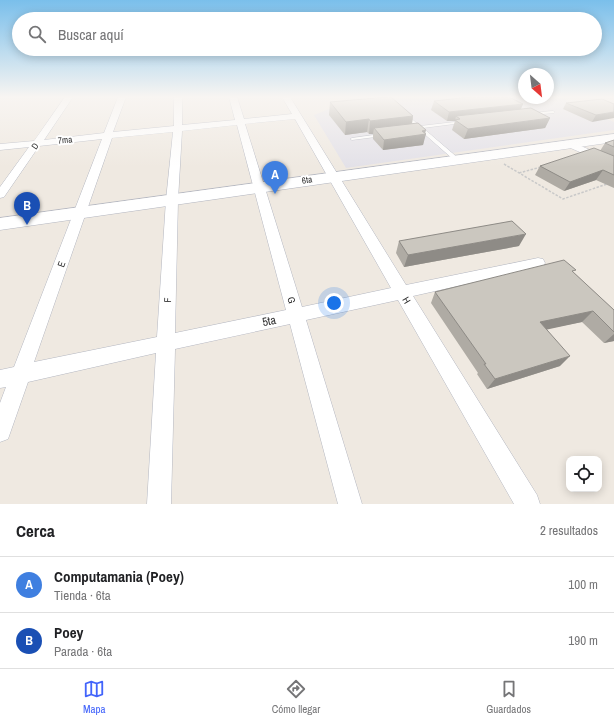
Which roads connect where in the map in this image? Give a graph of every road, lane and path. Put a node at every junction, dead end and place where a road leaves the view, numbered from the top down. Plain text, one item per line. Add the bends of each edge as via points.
1 (53, 121) edge
2 (113, 121) edge
3 (178, 121) edge
4 (255, 121) edge
5 (301, 121) edge
6 (412, 121) edge
7 (241, 122) junction
8 (466, 122) edge
9 (178, 128) junction
10 (421, 128) junction
11 (415, 131) edge
12 (108, 135) junction
13 (383, 135) edge
14 (352, 139) dead end
15 (613, 139) edge
16 (37, 143) junction
17 (569, 144) junction
18 (0, 147) edge
19 (488, 155) junction
20 (456, 159) junction
21 (614, 164) edge
22 (547, 165) edge
23 (519, 173) junction
24 (334, 176) junction
25 (607, 184) dead end
26 (259, 187) junction
27 (0, 195) edge
28 (172, 200) junction
29 (80, 213) junction
30 (0, 224) edge
31 (538, 263) dead end
32 (403, 293) junction
33 (296, 315) junction
34 (166, 344) junction
35 (21, 375) junction
36 (0, 379) edge
37 (0, 431) edge
38 (159, 504) edge
39 (350, 504) edge
40 (528, 504) edge

1 - 16 street, D
2 - 12 street, E
3 - 9 street, F
4 - 7 street, 7ma
5 - 24 street, H
6 - 10 lane
7 - 9 street, 7ma
7 - 26 street, G
8 - 10 lane
9 - 12 street, 7ma
9 - 28 street, F
10 - 11 lane
10 - 20 lane
12 - 16 street, 7ma
12 - 29 street, E
13 - 14 lane
15 - 17 main road, 6ta
16 - 18 street, 7ma
16 - 27 street, D
17 - 19 main road, 6ta
17 - 21 street
19 - 20 main road, 6ta
19 - 23 path
20 - 24 main road, 6ta
22 - 23 path
23 - 25 path via 563,199
24 - 26 main road, 6ta
24 - 32 street, H
26 - 28 main road, 6ta
26 - 33 street, G
28 - 29 main road, 6ta
28 - 34 street, F
29 - 30 main road, 6ta
29 - 35 street, E
31 - 32 street, 5ta
32 - 33 street, 5ta
32 - 40 street, H
33 - 34 street, 5ta
33 - 39 street, G
34 - 35 street, 5ta
34 - 38 street, F
35 - 36 street, 5ta
35 - 37 street, E

